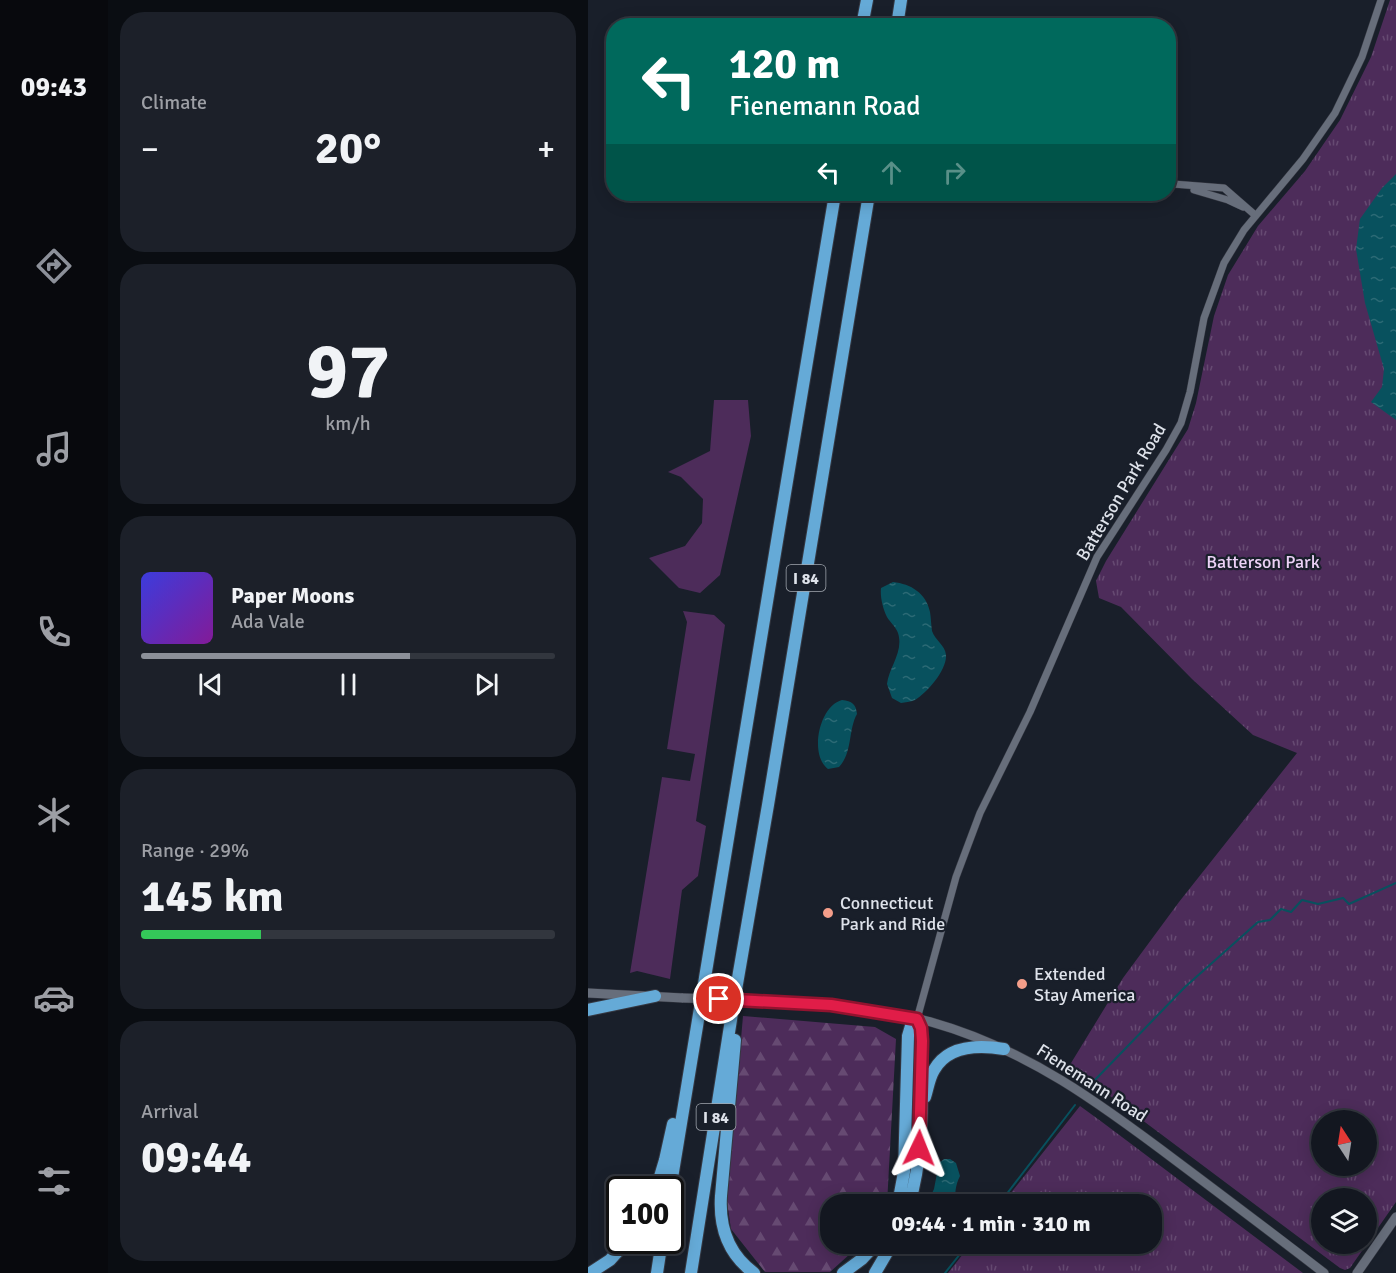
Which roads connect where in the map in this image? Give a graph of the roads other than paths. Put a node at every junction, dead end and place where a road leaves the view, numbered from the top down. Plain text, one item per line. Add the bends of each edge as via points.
1 (867, 0) edge
2 (901, 0) edge
3 (1381, 0) edge
4 (864, 18) edge
5 (898, 18) edge
6 (1176, 183) edge
7 (834, 201) edge
8 (868, 201) edge
9 (1255, 215) junction
10 (740, 962) junction
11 (588, 993) edge
12 (655, 996) junction
13 (588, 1010) edge
14 (917, 1019) junction
15 (1004, 1049) junction
16 (687, 1086) junction
17 (920, 1109) junction
18 (660, 1176) edge
19 (672, 1176) edge
20 (900, 1194) edge
21 (911, 1194) edge
22 (1396, 1217) edge
23 (615, 1254) edge
24 (660, 1254) edge
25 (867, 1254) edge
26 (886, 1254) edge
27 (590, 1273) edge
28 (657, 1273) edge
29 (691, 1273) edge
30 (754, 1273) edge
31 (843, 1273) edge
32 (874, 1273) edge
33 (1324, 1273) edge
34 (1357, 1273) edge

1 - 4 highway
2 - 5 highway
3 - 9 street, Batterson Park Road via 1362,57 1335,113 1303,159
6 - 9 street via 1224,188
7 - 16 highway, I 84
8 - 10 highway, I 84
9 - 14 street, Batterson Park Road via 1234,245 1210,300 1181,423 1097,557 1030,712 980,813 956,877
10 - 29 highway, I 84
10 - 30 highway via 721,1213 729,1244
11 - 12 main road, Fienemann Road
12 - 13 highway
12 - 14 main road, Fienemann Road, bridge via 843,1006
14 - 15 main road, Fienemann Road
14 - 17 highway via 922,1032
14 - 20 highway via 908,1036
15 - 17 highway via 971,1048 945,1057 933,1072
15 - 33 main road, Fienemann Road via 1048,1071 1102,1106
16 - 18 highway via 674,1117
16 - 19 highway, I 84
17 - 21 highway via 917,1169
22 - 34 main road
23 - 27 highway
24 - 28 highway
25 - 31 highway
26 - 32 highway

